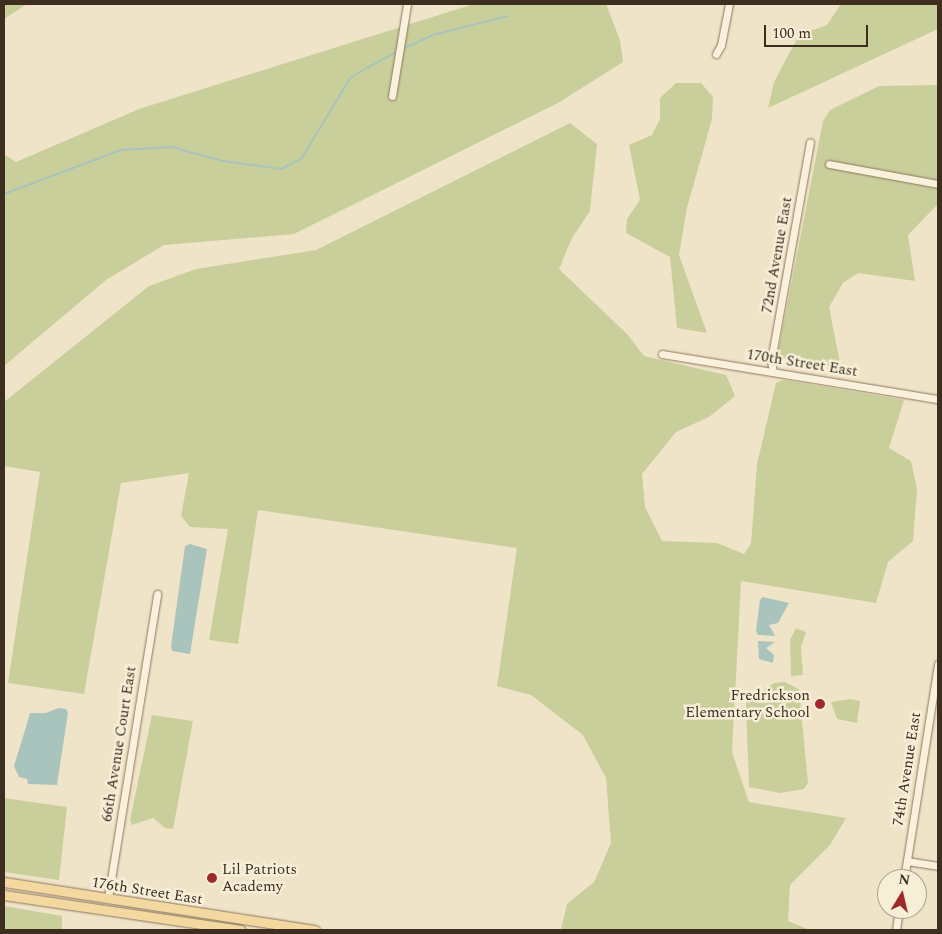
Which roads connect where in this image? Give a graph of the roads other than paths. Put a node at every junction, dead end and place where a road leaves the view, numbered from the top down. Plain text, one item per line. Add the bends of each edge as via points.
1 (407, 4) edge
2 (729, 4) edge
3 (716, 54) dead end
4 (392, 96) dead end
5 (810, 142) dead end
6 (829, 164) dead end
7 (938, 184) edge
8 (662, 354) dead end
9 (773, 372) junction
10 (938, 399) edge
11 (157, 594) dead end
12 (938, 664) edge
13 (935, 707) edge
14 (907, 861) junction
15 (938, 866) edge
16 (906, 869) edge
17 (4, 882) edge
18 (61, 891) junction
19 (4, 895) edge
20 (17, 897) junction
21 (108, 898) junction
22 (202, 927) edge
23 (240, 930) edge
24 (315, 930) edge

1 - 4 street
2 - 3 street via 722,45
5 - 9 street, 72nd Avenue East via 770,361
6 - 7 street
8 - 9 street, 170th Street East
9 - 10 street, 170th Street East
11 - 21 street, 66th Avenue Court East
12 - 13 street, 74th Avenue East
13 - 14 street, 74th Avenue East
14 - 15 street
14 - 16 street, 74th Avenue East
17 - 18 main road, 176th Street East
18 - 20 main road via 21,892
18 - 21 main road, 176th Street East
19 - 20 main road, 176th Street East
20 - 22 main road, 176th Street East
21 - 24 main road, 176th Street East
22 - 23 main road, 176th Street East

